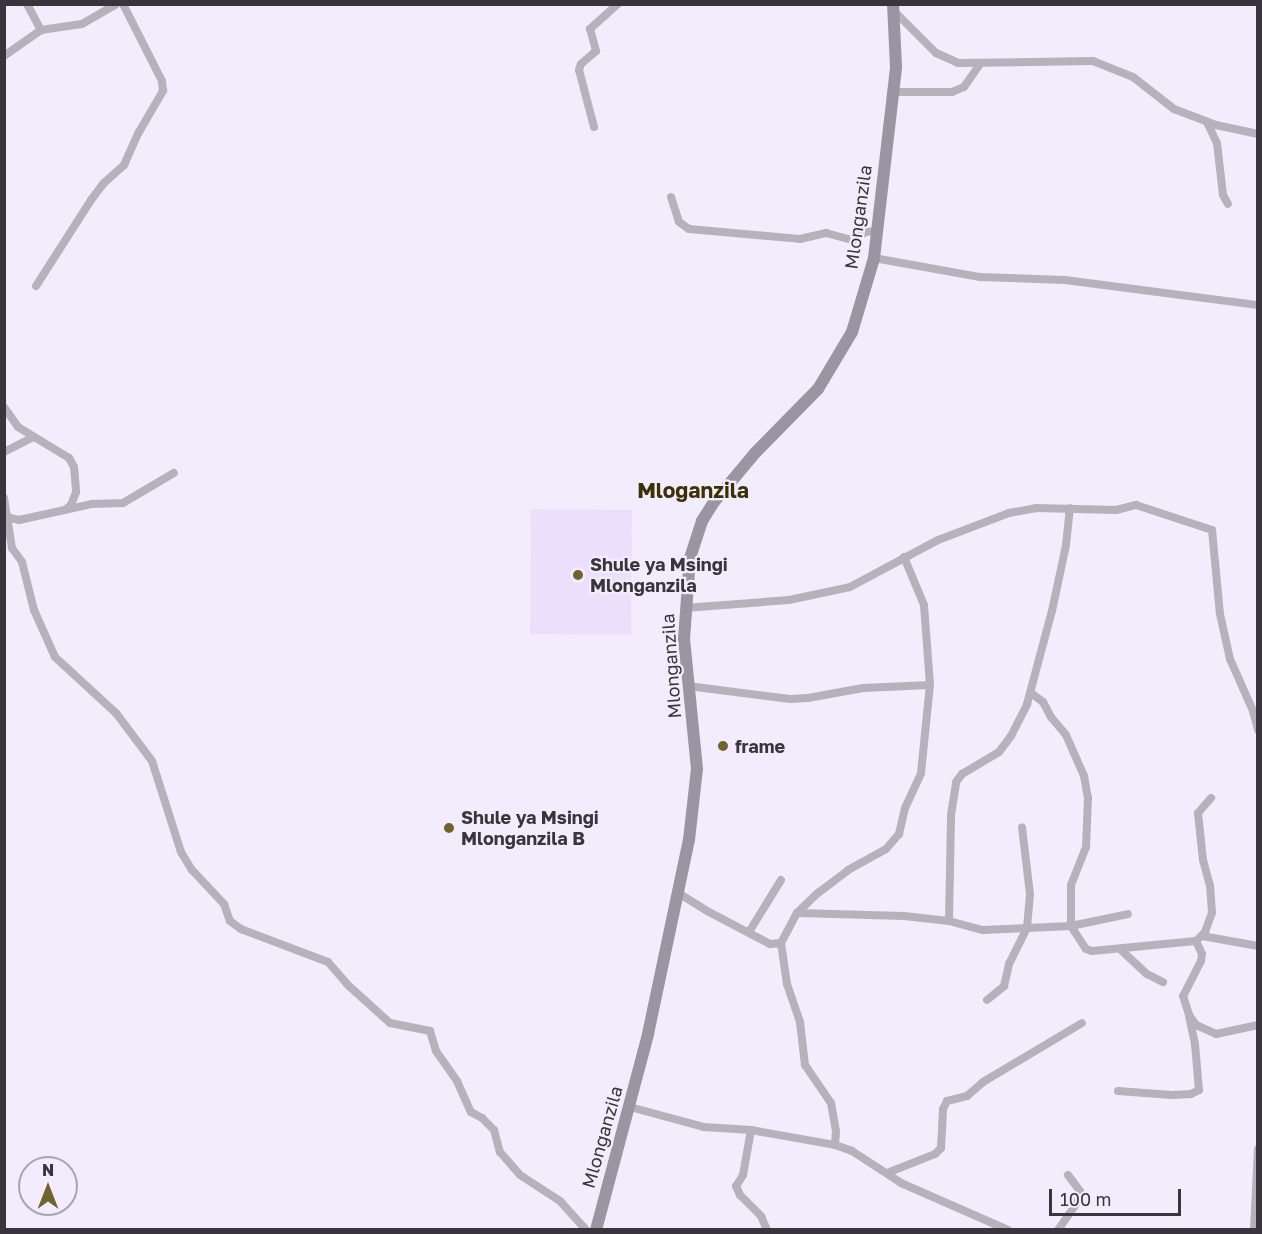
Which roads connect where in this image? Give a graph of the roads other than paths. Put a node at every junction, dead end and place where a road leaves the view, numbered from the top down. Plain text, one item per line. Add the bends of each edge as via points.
1 (27, 4) edge
2 (116, 4) edge
3 (123, 4) edge
4 (618, 4) edge
5 (894, 8) edge
6 (41, 30) junction
7 (4, 56) edge
8 (981, 63) junction
9 (894, 92) junction
10 (1207, 122) junction
11 (594, 127) dead end
12 (1257, 135) edge
13 (671, 197) dead end
14 (1228, 204) dead end
15 (877, 231) junction
16 (874, 258) junction
17 (36, 286) dead end
18 (1257, 305) edge
19 (4, 407) edge
20 (33, 437) junction
21 (4, 452) edge
22 (174, 473) dead end
23 (4, 498) edge
24 (1070, 508) junction
25 (66, 509) junction
26 (6, 517) junction
27 (12, 548) junction
28 (904, 557) junction
29 (4, 558) edge
30 (685, 608) junction
31 (930, 685) junction
32 (688, 686) junction
33 (1030, 693) junction
34 (1257, 730) edge
35 (1211, 798) dead end
36 (1022, 827) dead end
37 (781, 880) dead end
38 (680, 894) junction
39 (797, 913) junction
40 (1128, 914) dead end
41 (949, 921) junction
42 (1071, 926) junction
43 (1027, 928) junction
44 (748, 932) junction
45 (1199, 938) junction
46 (781, 943) junction
47 (1257, 946) edge
48 (1120, 949) junction
49 (1163, 982) dead end
50 (987, 1000) dead end
51 (1189, 1015) junction
52 (1082, 1023) dead end
53 (1257, 1025) edge
54 (1118, 1092) dead end
55 (630, 1107) junction
56 (751, 1130) junction
57 (835, 1145) junction
58 (1257, 1149) edge
59 (887, 1173) junction
60 (1068, 1175) dead end
61 (586, 1230) edge
62 (596, 1230) edge
63 (767, 1230) edge
64 (1008, 1230) edge
65 (1058, 1230) edge
66 (1254, 1230) edge

1 - 6 street
2 - 6 street via 82,24
3 - 17 street via 164,91 124,165 91,200
4 - 11 street via 590,29 596,51 579,70
5 - 8 street via 936,53 958,63
5 - 9 street, Mlonganzila
6 - 7 street
8 - 9 street via 964,87 952,92
8 - 10 street via 1068,60 1108,65 1133,77 1174,109
9 - 15 street, Mlonganzila
10 - 12 street
10 - 14 street via 1217,143 1222,195
13 - 15 street via 679,222 689,229 800,239 826,232 853,240
15 - 16 street, Mlonganzila
16 - 18 street via 980,277 1065,280
16 - 30 street, Mlonganzila via 852,332 818,389 736,474 702,521 690,558
19 - 20 street via 18,427
20 - 21 street
20 - 25 street via 69,458 74,467 76,492
22 - 25 street via 123,503
23 - 26 street
24 - 28 street via 1009,513
24 - 33 street via 1052,611
24 - 34 street via 1116,510 1136,505 1212,530 1220,614 1230,659 1253,711
25 - 26 street via 19,520
26 - 27 street
27 - 29 street
27 - 61 street via 22,562 34,610 55,657 116,713 152,761 181,852 224,904 230,921 241,929 328,962 390,1023 430,1031 436,1051 461,1088 471,1112 494,1131 500,1152 520,1175 560,1201
28 - 30 street via 850,587 789,600
28 - 31 street via 924,605
30 - 32 street, Mlonganzila
31 - 32 street via 863,687 790,699
31 - 39 street via 921,772 905,808 899,834 885,849 848,870
32 - 38 street, Mlonganzila via 697,770
33 - 41 street via 1011,736 999,752 962,774 956,782 951,815
33 - 42 street via 1043,702 1066,735 1086,783 1088,838 1072,878
35 - 45 street via 1198,813 1212,902 1208,927
36 - 43 street via 1030,894
37 - 44 street
38 - 44 street
38 - 55 street, Mlonganzila
39 - 41 street via 860,913
39 - 46 street
40 - 42 street
41 - 43 street via 983,930
42 - 43 street
42 - 48 street via 1088,950
43 - 50 street via 1009,964 1005,986
44 - 46 street via 770,944
45 - 47 street
45 - 48 street
45 - 51 street via 1201,961 1182,996
46 - 57 street via 787,984 800,1022 805,1065 831,1103
48 - 49 street via 1147,974
51 - 53 street via 1196,1025 1216,1034
51 - 54 street via 1199,1090 1172,1095
52 - 59 street via 983,1082 967,1096 947,1101 941,1148
55 - 56 street via 704,1127
55 - 62 street, Mlonganzila
56 - 57 street
56 - 63 street via 743,1176 736,1186 761,1216
57 - 59 street
58 - 66 street
59 - 64 street via 901,1183
60 - 65 street via 1080,1191 1078,1201

